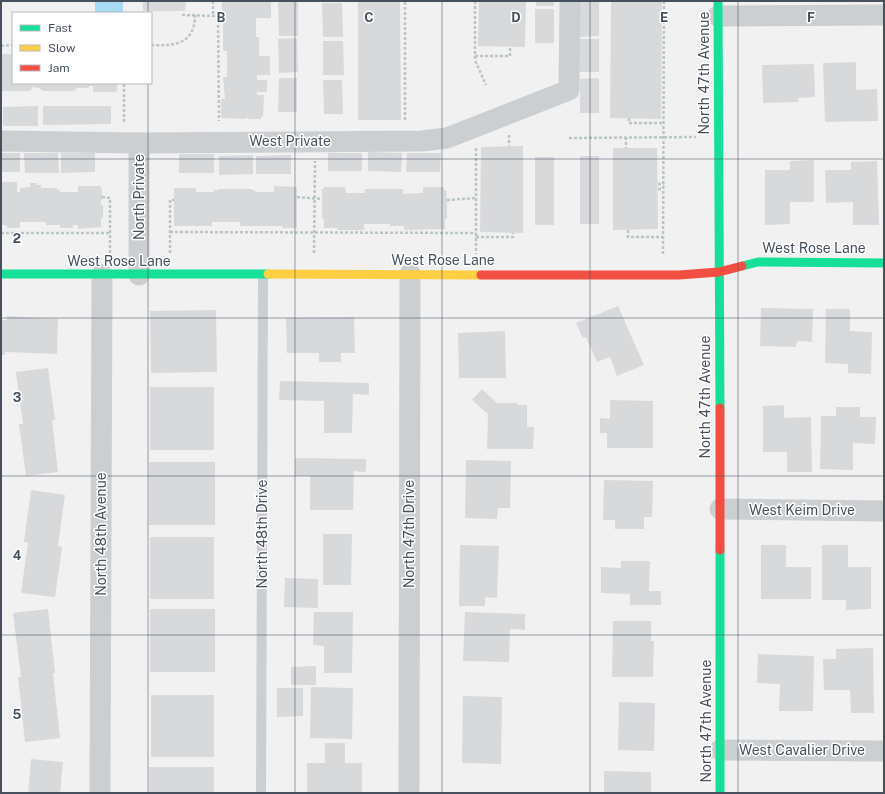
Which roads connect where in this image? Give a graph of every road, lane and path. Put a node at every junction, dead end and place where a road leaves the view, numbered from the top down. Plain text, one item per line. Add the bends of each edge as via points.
1 (213, 1) edge
2 (405, 1) edge
3 (475, 1) edge
4 (570, 1) edge
5 (664, 1) edge
6 (718, 8) edge
7 (182, 15) dead end
8 (195, 15) junction
9 (213, 15) junction
10 (884, 16) edge
11 (152, 45) edge
12 (1, 46) edge
13 (12, 46) edge
14 (510, 47) dead end
15 (475, 56) junction
16 (124, 84) edge
17 (486, 85) dead end
18 (629, 118) dead end
19 (664, 123) junction
20 (476, 127) junction
21 (664, 137) junction
22 (696, 137) dead end
23 (569, 138) dead end
24 (626, 138) junction
25 (1, 141) edge
26 (315, 141) junction
27 (404, 141) junction
28 (219, 142) junction
29 (131, 143) junction
30 (626, 148) dead end
31 (658, 184) dead end
32 (664, 184) junction
33 (658, 189) dead end
34 (663, 189) junction
35 (102, 197) dead end
36 (296, 197) dead end
37 (315, 198) junction
38 (476, 198) junction
39 (322, 199) dead end
40 (174, 200) dead end
41 (447, 200) dead end
42 (628, 230) dead end
43 (170, 232) junction
44 (1, 233) edge
45 (315, 233) junction
46 (513, 233) dead end
47 (110, 234) junction
48 (476, 235) junction
49 (663, 237) junction
50 (110, 252) dead end
51 (170, 253) dead end
52 (314, 253) dead end
53 (476, 254) dead end
54 (663, 254) dead end
55 (884, 263) edge
56 (719, 272) junction
57 (1, 274) edge
58 (410, 274) junction
59 (102, 275) junction
60 (139, 275) junction
61 (263, 275) junction
62 (720, 510) junction
63 (884, 511) edge
64 (720, 750) junction
65 (884, 751) edge
66 (100, 793) edge
67 (261, 793) edge
68 (409, 793) edge
69 (720, 793) edge

1 - 9 path
2 - 27 path
3 - 15 path
4 - 20 street, West Private via 569,90
5 - 19 path
6 - 10 street
6 - 56 street, North 47th Avenue
7 - 8 path
8 - 9 path
8 - 11 path via 192,32 188,38 175,45
9 - 28 path via 218,16
12 - 13 path
14 - 15 path via 510,56
15 - 17 path
16 - 29 path
18 - 19 path via 629,123
19 - 21 path
20 - 27 street, West Private via 447,138
20 - 38 path
21 - 22 path
21 - 24 path
21 - 32 path
23 - 24 path
24 - 30 path
25 - 29 street, West Private
26 - 27 street, West Private
26 - 28 street, West Private
26 - 37 path
28 - 29 street, West Private
29 - 60 street, North Private
31 - 32 path
32 - 34 path
33 - 34 path
34 - 49 path
35 - 47 path via 110,198
36 - 37 path
37 - 39 path
37 - 45 path
38 - 41 path
38 - 48 path
40 - 43 path via 170,200
42 - 49 path via 628,237
43 - 45 path
43 - 51 path
44 - 47 path
45 - 48 path
45 - 52 path
46 - 48 path via 513,237
47 - 50 path
48 - 53 path
49 - 54 path
55 - 56 street, West Rose Lane via 758,262
56 - 58 street, West Rose Lane via 679,275
56 - 62 street, North 47th Avenue
57 - 59 street, West Rose Lane
58 - 61 street, West Rose Lane
58 - 68 street, North 47th Drive
59 - 60 street, West Rose Lane
59 - 66 street, North 48th Avenue
60 - 61 street, West Rose Lane
61 - 67 lane, North 48th Drive
62 - 63 street, West Keim Drive
62 - 64 street, North 47th Avenue
64 - 65 street, West Cavalier Drive
64 - 69 street, North 47th Avenue

